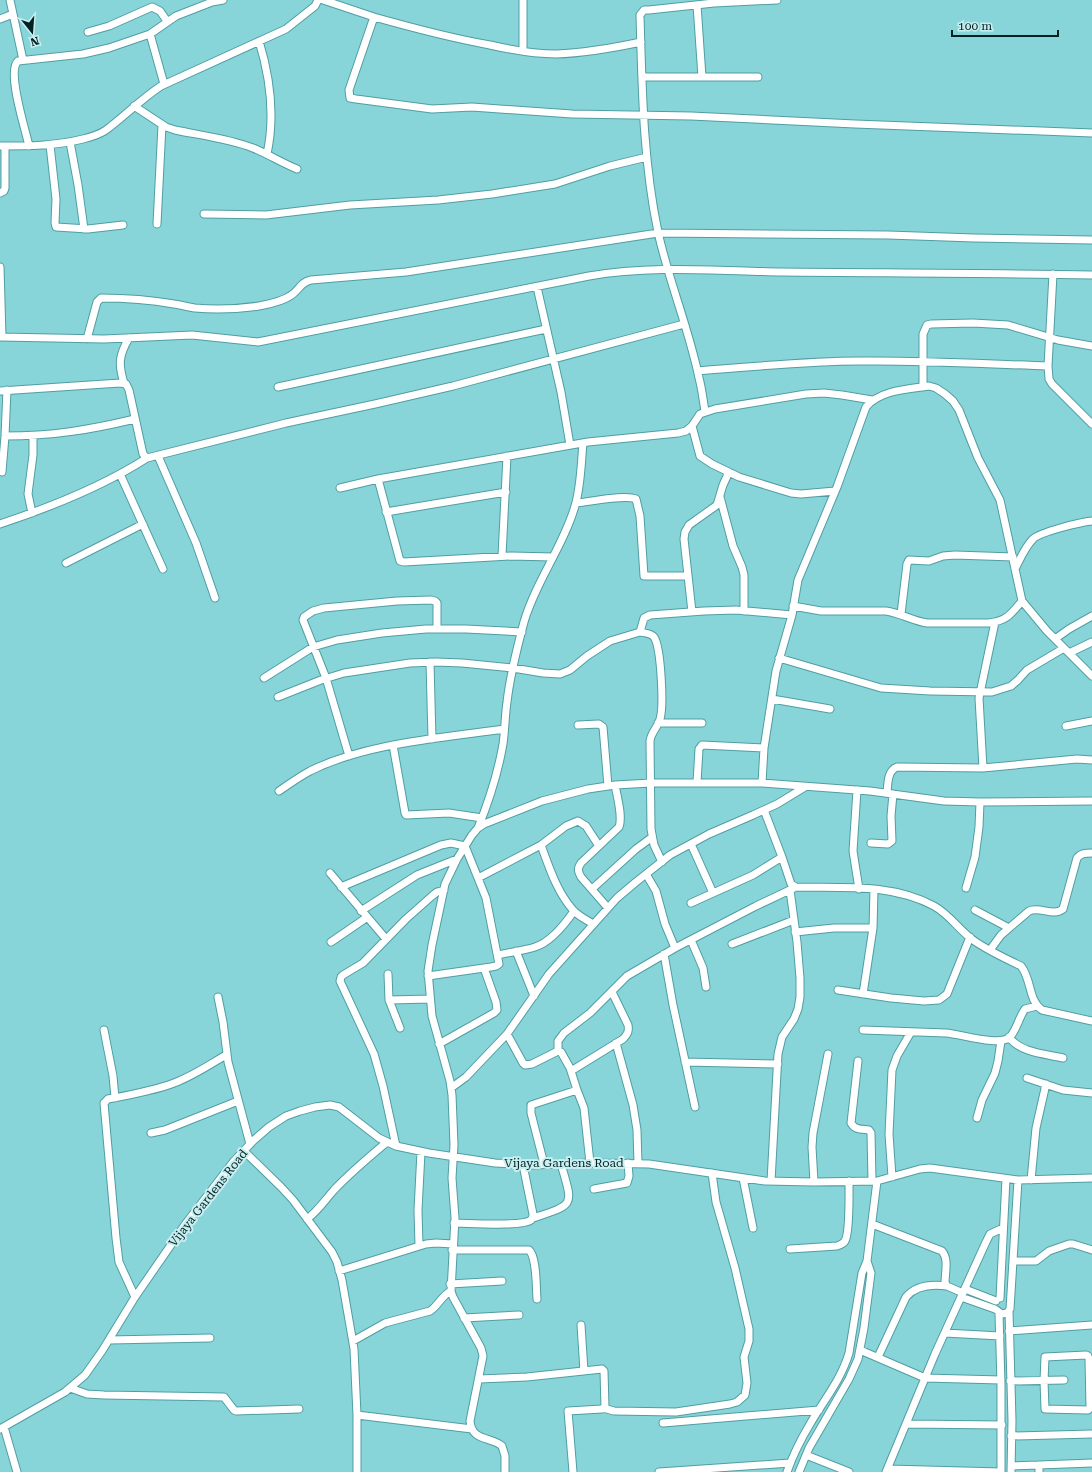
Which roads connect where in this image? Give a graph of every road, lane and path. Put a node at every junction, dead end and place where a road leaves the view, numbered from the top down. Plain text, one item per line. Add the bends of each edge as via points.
1 (10, 0) edge
2 (223, 0) edge
3 (318, 0) edge
4 (323, 0) edge
5 (523, 0) edge
6 (777, 0) edge
7 (212, 1) edge
8 (706, 2) edge
9 (697, 5) junction
10 (13, 14) junction
11 (374, 18) junction
12 (0, 19) edge
13 (167, 21) junction
14 (88, 32) dead end
15 (150, 34) junction
16 (259, 41) junction
17 (641, 42) junction
18 (523, 52) junction
19 (23, 60) junction
20 (642, 77) junction
21 (702, 77) junction
22 (758, 78) dead end
23 (164, 84) junction
24 (134, 106) junction
25 (644, 116) junction
26 (162, 125) junction
27 (1092, 133) edge
28 (70, 142) junction
29 (50, 145) junction
30 (2, 146) edge
31 (29, 146) junction
32 (267, 154) junction
33 (647, 157) junction
34 (297, 169) dead end
35 (0, 193) edge
36 (204, 214) dead end
37 (157, 224) dead end
38 (123, 225) dead end
39 (84, 229) junction
40 (658, 232) junction
41 (1092, 240) edge
42 (0, 267) edge
43 (668, 269) junction
44 (1053, 274) junction
45 (1092, 274) edge
46 (537, 287) junction
47 (684, 324) junction
48 (546, 329) junction
49 (1, 337) edge
50 (1050, 337) junction
51 (129, 338) junction
52 (87, 339) junction
53 (1092, 346) edge
54 (553, 359) junction
55 (922, 362) junction
56 (1048, 366) junction
57 (698, 371) junction
58 (124, 383) junction
59 (278, 387) dead end
60 (923, 387) junction
61 (4, 390) edge
62 (872, 400) junction
63 (705, 411) junction
64 (135, 419) junction
65 (1092, 424) edge
66 (692, 426) junction
67 (5, 436) junction
68 (33, 436) junction
69 (583, 443) junction
70 (570, 445) junction
71 (158, 456) junction
72 (507, 456) junction
73 (147, 458) junction
74 (2, 472) dead end
75 (729, 472) junction
76 (120, 474) junction
77 (378, 479) junction
78 (340, 488) dead end
79 (835, 491) junction
80 (506, 492) junction
81 (720, 496) junction
82 (576, 504) junction
83 (386, 512) junction
84 (32, 513) junction
85 (1092, 521) edge
86 (0, 524) edge
87 (143, 524) junction
88 (502, 556) junction
89 (553, 557) junction
90 (1012, 557) junction
91 (66, 563) dead end
92 (1015, 568) junction
93 (163, 569) dead end
94 (688, 576) junction
95 (215, 598) dead end
96 (1022, 601) junction
97 (793, 606) junction
98 (744, 611) junction
99 (692, 612) junction
100 (792, 614) junction
101 (902, 614) junction
102 (1092, 616) edge
103 (995, 622) junction
104 (437, 629) junction
105 (522, 632) junction
106 (640, 632) junction
107 (1055, 639) junction
108 (1092, 642) edge
109 (313, 647) junction
110 (1066, 650) junction
111 (780, 658) junction
112 (430, 662) junction
113 (513, 668) junction
114 (1092, 676) edge
115 (264, 678) dead end
116 (326, 678) junction
117 (980, 690) junction
118 (278, 697) dead end
119 (772, 699) junction
120 (830, 709) dead end
121 (1092, 721) edge
122 (658, 723) junction
123 (702, 723) dead end
124 (578, 724) dead end
125 (1066, 726) dead end
126 (504, 729) junction
127 (432, 739) junction
128 (393, 745) junction
129 (764, 748) junction
130 (349, 756) junction
131 (1092, 760) edge
132 (982, 768) junction
133 (697, 782) junction
134 (651, 783) junction
135 (762, 783) junction
136 (611, 786) junction
137 (805, 787) junction
138 (858, 790) junction
139 (279, 791) dead end
140 (890, 794) junction
141 (1092, 801) edge
142 (980, 802) junction
143 (764, 810) junction
144 (482, 818) junction
145 (478, 828) junction
146 (651, 838) junction
147 (871, 843) dead end
148 (691, 844) junction
149 (541, 845) junction
150 (465, 846) junction
151 (599, 846) junction
152 (1092, 853) edge
153 (782, 857) junction
154 (457, 859) junction
155 (662, 862) junction
156 (330, 873) dead end
157 (646, 874) junction
158 (478, 878) junction
159 (341, 887) junction
160 (859, 888) junction
161 (966, 888) dead end
162 (592, 889) junction
163 (793, 889) junction
164 (444, 890) junction
165 (874, 890) junction
166 (713, 893) junction
167 (692, 903) dead end
168 (608, 908) junction
169 (975, 910) dead end
170 (361, 911) junction
171 (574, 911) junction
172 (366, 918) junction
173 (794, 920) junction
174 (593, 924) junction
175 (873, 928) junction
176 (1009, 928) junction
177 (796, 932) junction
178 (970, 937) junction
179 (386, 939) junction
180 (690, 940) junction
181 (331, 942) dead end
182 (732, 944) dead end
183 (675, 948) junction
184 (990, 950) junction
185 (516, 951) junction
186 (664, 954) junction
187 (498, 955) junction
188 (484, 968) junction
189 (388, 974) dead end
190 (428, 976) junction
191 (706, 987) dead end
192 (838, 990) dead end
193 (612, 992) junction
194 (863, 994) junction
195 (534, 996) junction
196 (218, 998) dead end
197 (389, 1000) junction
198 (430, 1000) junction
199 (1037, 1006) junction
200 (1092, 1021) edge
201 (400, 1028) dead end
202 (104, 1030) dead end
203 (863, 1030) dead end
204 (911, 1032) junction
205 (507, 1034) junction
206 (1009, 1037) junction
207 (1001, 1041) junction
208 (616, 1043) junction
209 (439, 1044) junction
210 (558, 1051) junction
211 (828, 1054) dead end
212 (226, 1055) junction
213 (1063, 1058) dead end
214 (858, 1061) dead end
215 (685, 1062) junction
216 (778, 1064) junction
217 (570, 1071) junction
218 (1026, 1078) dead end
219 (1046, 1084) junction
220 (451, 1088) junction
221 (576, 1090) junction
222 (1092, 1093) edge
223 (115, 1098) junction
224 (238, 1102) junction
225 (695, 1107) dead end
226 (977, 1118) dead end
227 (151, 1133) dead end
228 (387, 1142) junction
229 (250, 1144) junction
230 (396, 1146) junction
231 (244, 1151) junction
232 (421, 1152) junction
233 (453, 1157) junction
234 (590, 1163) junction
235 (628, 1163) junction
236 (544, 1164) junction
237 (560, 1164) junction
238 (638, 1164) junction
239 (523, 1165) junction
240 (712, 1173) junction
241 (892, 1177) junction
242 (743, 1178) junction
243 (1092, 1178) edge
244 (1006, 1179) junction
245 (1018, 1180) junction
246 (1031, 1180) junction
247 (771, 1181) junction
248 (849, 1181) junction
249 (875, 1181) junction
250 (814, 1182) junction
251 (594, 1189) dead end
252 (532, 1218) junction
253 (307, 1219) junction
254 (454, 1223) junction
255 (872, 1224) junction
256 (752, 1228) dead end
257 (1003, 1228) junction
258 (419, 1246) junction
259 (452, 1247) junction
260 (790, 1249) dead end
261 (1092, 1250) edge
262 (1013, 1261) junction
263 (867, 1262) junction
264 (340, 1271) junction
265 (502, 1281) dead end
266 (947, 1286) junction
267 (450, 1287) junction
268 (963, 1293) junction
269 (135, 1297) junction
270 (537, 1299) dead end
271 (998, 1300) junction
272 (1010, 1307) junction
273 (997, 1311) junction
274 (519, 1314) dead end
275 (464, 1318) junction
276 (581, 1325) dead end
277 (1092, 1325) edge
278 (1009, 1331) junction
279 (945, 1333) junction
280 (1000, 1336) junction
281 (210, 1338) dead end
282 (109, 1340) junction
283 (353, 1341) junction
284 (860, 1350) junction
285 (878, 1357) junction
286 (584, 1371) junction
287 (925, 1378) junction
288 (479, 1379) junction
289 (1001, 1380) junction
290 (1064, 1380) dead end
291 (1010, 1381) junction
292 (1044, 1381) junction
293 (70, 1388) junction
294 (603, 1408) junction
295 (299, 1409) dead end
296 (819, 1410) junction
297 (356, 1415) junction
298 (663, 1424) dead end
299 (906, 1424) junction
300 (1002, 1425) junction
301 (2, 1428) edge
302 (472, 1429) junction
303 (1092, 1434) edge
304 (1012, 1436) junction
305 (806, 1455) junction
306 (790, 1463) junction
307 (1092, 1463) edge
308 (1011, 1469) edge
309 (1039, 1469) edge
310 (887, 1470) edge
311 (17, 1472) edge
312 (357, 1472) edge
313 (505, 1472) edge
314 (573, 1472) edge
315 (659, 1472) edge
316 (787, 1472) edge
317 (799, 1472) edge
318 (849, 1472) edge
319 (1002, 1472) edge

1 - 10 street
2 - 7 street
3 - 16 street via 315,6 286,29
4 - 11 street
5 - 18 street
6 - 8 street
7 - 13 street
8 - 9 street
9 - 17 street via 644,10 640,15
9 - 21 street
10 - 12 street
10 - 19 street
11 - 18 street via 439,36
11 - 25 street via 349,90 350,98 432,109 472,107
13 - 14 street via 160,11 152,7 109,26
13 - 15 street
15 - 19 street via 83,54
15 - 23 street
16 - 23 street
16 - 32 street via 266,68 270,102
17 - 18 street via 583,52
17 - 20 street
19 - 31 street via 16,63 14,76
20 - 21 street
20 - 25 street
21 - 22 street
23 - 24 street
24 - 26 street
24 - 28 street via 105,131 96,136
25 - 27 street
25 - 33 street
26 - 32 street via 243,144
26 - 37 street
28 - 29 street
28 - 39 street
29 - 31 street
29 - 39 street via 56,199 55,225 58,228
30 - 31 street
30 - 35 street via 5,188
32 - 34 street
33 - 36 street via 555,184 492,194 350,205 266,215
33 - 40 street
38 - 39 street
40 - 41 street
40 - 43 street
40 - 52 street via 406,272 305,281 294,293 281,300 240,309 195,308 167,303 101,298 97,302
42 - 49 street
43 - 44 street
43 - 46 street via 616,272
43 - 47 street
44 - 45 street
44 - 50 street
46 - 48 street
46 - 51 street via 267,341 251,342 197,335
47 - 54 street
47 - 57 street
48 - 54 street
48 - 59 street
49 - 52 street
50 - 53 street
50 - 55 street via 1008,325 931,324 927,325 923,334
50 - 56 street
51 - 52 street
51 - 58 street via 123,348 120,362
54 - 70 street
54 - 71 street via 453,386 286,423
55 - 56 street
55 - 57 street via 858,361
55 - 60 street
56 - 65 street via 1052,384
57 - 63 street
58 - 61 street
58 - 64 street via 128,388
60 - 62 street via 882,395
60 - 90 street via 936,388 953,401 959,410 978,458 1000,500
61 - 67 street
62 - 63 street via 824,393 806,394
62 - 79 street via 866,407
63 - 66 street
64 - 68 street via 80,431
64 - 73 street via 143,454
66 - 69 street via 678,434
66 - 75 street via 700,456
67 - 68 street
67 - 74 street
68 - 84 street via 28,494
69 - 70 street
69 - 82 street
70 - 72 street
71 - 73 street
71 - 95 street via 196,543
72 - 77 street
72 - 80 street
73 - 76 street
75 - 79 street via 791,494
75 - 81 street
76 - 84 street via 62,502
76 - 87 street
77 - 78 street
77 - 83 street
79 - 97 street via 802,568
80 - 83 street
80 - 88 street
81 - 94 street via 717,505 694,521 685,532
81 - 98 street via 742,567
82 - 89 street
82 - 94 street via 622,498 636,499 640,516 644,576
83 - 88 street via 400,561
84 - 86 street
85 - 92 street via 1040,534 1034,538
87 - 91 street
87 - 93 street
88 - 89 street
89 - 105 street via 535,592
90 - 92 street
90 - 101 street via 955,555 929,561 909,560
92 - 96 street
94 - 99 street
96 - 103 street via 1009,616
96 - 107 street
97 - 100 street
97 - 101 street via 821,611 886,611
98 - 99 street
98 - 100 street
99 - 106 street via 646,616
100 - 111 street
101 - 103 street via 927,623
102 - 107 street
103 - 117 street
104 - 105 street
104 - 109 street via 382,633 337,640
104 - 109 street via 437,604 431,600 324,608 313,611 303,620
105 - 113 street
106 - 113 street via 610,641 570,670 560,674
106 - 122 street via 652,635 659,656 662,710
107 - 110 street
108 - 110 street
109 - 115 street
109 - 116 street
110 - 114 street
110 - 117 street via 1027,670 1011,686 998,691
111 - 117 street via 881,688 930,691
111 - 119 street
112 - 113 street
112 - 116 street via 344,673
112 - 127 street
113 - 126 street
116 - 118 street
116 - 130 street
117 - 132 street
119 - 120 street
119 - 129 street
121 - 125 street
122 - 123 street
122 - 134 street via 650,741
124 - 136 street via 599,724 603,727
126 - 127 street
126 - 144 street via 493,786
127 - 128 street
128 - 130 street
128 - 144 street via 406,815 438,812
129 - 133 street via 702,745 699,749
129 - 135 street
130 - 139 street via 310,771
131 - 132 street via 1077,759
132 - 140 street via 897,767 890,772
133 - 134 street
133 - 135 street
134 - 136 street
134 - 146 street
135 - 137 street
136 - 145 street via 542,801
136 - 151 street via 621,823
137 - 138 street
137 - 143 street
138 - 140 street
138 - 160 street via 853,851
140 - 142 street via 944,801
140 - 147 street via 892,841 888,844
141 - 142 street
142 - 161 street via 975,857
143 - 148 street
143 - 153 street
144 - 145 street
145 - 150 street
146 - 155 street
146 - 162 street
148 - 155 street
148 - 166 street
149 - 151 street via 566,826 578,821 586,826
149 - 158 street
149 - 171 street via 560,890
150 - 154 street
150 - 158 street
150 - 159 street via 451,843 442,845
151 - 162 street via 578,867 581,877
152 - 176 street via 1079,855 1077,858 1063,909 1056,913 1033,909
153 - 163 street
153 - 166 street via 753,875
154 - 164 street
154 - 170 street via 417,875
155 - 157 street
156 - 159 street
157 - 168 street
157 - 183 street via 656,891
158 - 187 street via 486,898
159 - 170 street
160 - 163 street
160 - 165 street
162 - 168 street
163 - 173 street
163 - 180 street
164 - 179 street via 432,896
164 - 190 street via 429,958
165 - 175 street
165 - 178 street via 904,894 933,906
166 - 167 street
168 - 174 street
169 - 176 street
170 - 172 street
171 - 174 street
171 - 185 street via 568,921 547,941 536,947
172 - 179 street
172 - 181 street
173 - 177 street
173 - 182 street
174 - 195 street
175 - 177 street via 834,928
175 - 194 street
176 - 184 street
177 - 216 street via 800,978 798,1009 782,1037
178 - 184 street
178 - 194 street via 943,998 924,1001
179 - 230 street via 363,962 341,977 340,981 374,1054
180 - 183 street
180 - 191 street via 703,968
183 - 186 street
184 - 199 street via 1020,966 1026,973
185 - 187 street
185 - 195 street
186 - 193 street via 627,976
186 - 215 street
187 - 188 street via 496,966
188 - 190 street
188 - 209 street via 497,1010
189 - 197 street
190 - 198 street
192 - 194 street
193 - 208 street via 629,1030
193 - 210 street via 564,1033 558,1041
195 - 205 street
196 - 212 street
197 - 198 street
197 - 201 street
198 - 209 street
199 - 200 street via 1042,1010
199 - 206 street via 1025,1009
202 - 223 street
203 - 204 street
204 - 207 street via 960,1034 994,1042
204 - 241 street via 892,1070 888,1134
205 - 210 street via 525,1065
205 - 220 street via 466,1077
206 - 207 street
206 - 213 street via 1012,1042 1023,1048
207 - 226 street via 995,1073 982,1100
208 - 217 street
208 - 238 street via 633,1105
209 - 220 street
210 - 217 street via 564,1056
211 - 250 street via 813,1133
212 - 223 street via 176,1082
212 - 224 street
214 - 249 street via 851,1123 857,1129 869,1130 871,1133
215 - 216 street
215 - 225 street
216 - 247 street
217 - 221 street
218 - 219 street
219 - 222 street via 1063,1090
219 - 246 street via 1036,1128
220 - 233 street
221 - 234 street via 584,1108
221 - 236 street via 531,1105
223 - 269 street via 105,1101 104,1106 116,1238 119,1262
224 - 227 street
224 - 229 street
228 - 229 street, Vijaya Gardens Road via 362,1126 346,1111 330,1105 286,1116
228 - 230 street, Vijaya Gardens Road
228 - 253 street via 334,1190 322,1206
229 - 231 street, Vijaya Gardens Road
230 - 232 street, Vijaya Gardens Road
231 - 253 street via 281,1187
231 - 269 street, Vijaya Gardens Road via 184,1226
232 - 233 street, Vijaya Gardens Road
232 - 258 street
233 - 239 street, Vijaya Gardens Road
233 - 254 street
234 - 235 street, Vijaya Gardens Road
234 - 237 street, Vijaya Gardens Road
235 - 238 street, Vijaya Gardens Road
235 - 251 street via 627,1183
236 - 237 street, Vijaya Gardens Road
236 - 239 street, Vijaya Gardens Road
237 - 252 street via 569,1191 568,1201 558,1210
238 - 240 street, Vijaya Gardens Road
239 - 252 street
240 - 242 street, Vijaya Gardens Road
240 - 294 street via 716,1202 749,1329 744,1357 747,1383 745,1395 730,1404 676,1412 614,1411
241 - 244 street, Vijaya Gardens Road via 920,1168 930,1168
241 - 249 street, Vijaya Gardens Road
242 - 247 street, Vijaya Gardens Road
242 - 256 street
243 - 246 street, Vijaya Gardens Road
244 - 245 street, Vijaya Gardens Road
244 - 257 street
245 - 246 street, Vijaya Gardens Road
245 - 262 street
247 - 250 street, Vijaya Gardens Road
248 - 249 street, Vijaya Gardens Road
248 - 250 street, Vijaya Gardens Road
248 - 260 street via 845,1241 837,1246
249 - 255 street
252 - 254 street via 526,1222 512,1224
253 - 264 street via 332,1252
254 - 259 street
255 - 263 street
255 - 266 street via 942,1251 946,1255
257 - 268 street via 990,1234
257 - 271 street
258 - 259 street via 436,1243
258 - 264 street
259 - 267 street
259 - 270 street via 529,1250 533,1255
261 - 262 street via 1069,1244 1049,1251 1036,1261
262 - 272 street
263 - 284 street via 871,1273
263 - 296 street via 862,1273 845,1366
264 - 283 street
265 - 267 street
266 - 268 street
266 - 285 street via 935,1284 910,1292
267 - 275 street via 452,1298
267 - 283 street via 430,1311 385,1323
268 - 271 street
268 - 273 street
268 - 279 street
269 - 282 street, Vijaya Gardens Road
271 - 272 street via 1005,1298
271 - 273 street
272 - 273 street via 1004,1314
272 - 278 street
273 - 280 street
274 - 275 street
275 - 288 street via 483,1356
276 - 286 street
277 - 278 street
278 - 291 street
279 - 280 street
279 - 287 street
280 - 289 street
281 - 282 street
282 - 293 street, Vijaya Gardens Road via 85,1375
283 - 297 street
284 - 285 street
284 - 305 street via 849,1379
285 - 287 street
286 - 288 street
286 - 294 street via 604,1371
287 - 289 street
287 - 299 street
288 - 302 street via 470,1421
289 - 300 street
290 - 292 street
291 - 292 street
291 - 304 street
292 - 292 street via 1045,1409 1086,1411 1090,1408 1088,1356 1045,1357
293 - 295 street via 104,1396 224,1398 236,1411
293 - 301 street, Vijaya Gardens Road
294 - 314 street via 568,1411
296 - 298 street
296 - 306 street
297 - 302 street
297 - 312 street
299 - 300 street
299 - 310 street
300 - 319 street
301 - 311 street
302 - 313 street via 482,1438 502,1446
303 - 304 street
304 - 308 street
305 - 317 street
305 - 318 street
306 - 315 street
306 - 316 street
307 - 309 street
308 - 309 street
310 - 319 street

